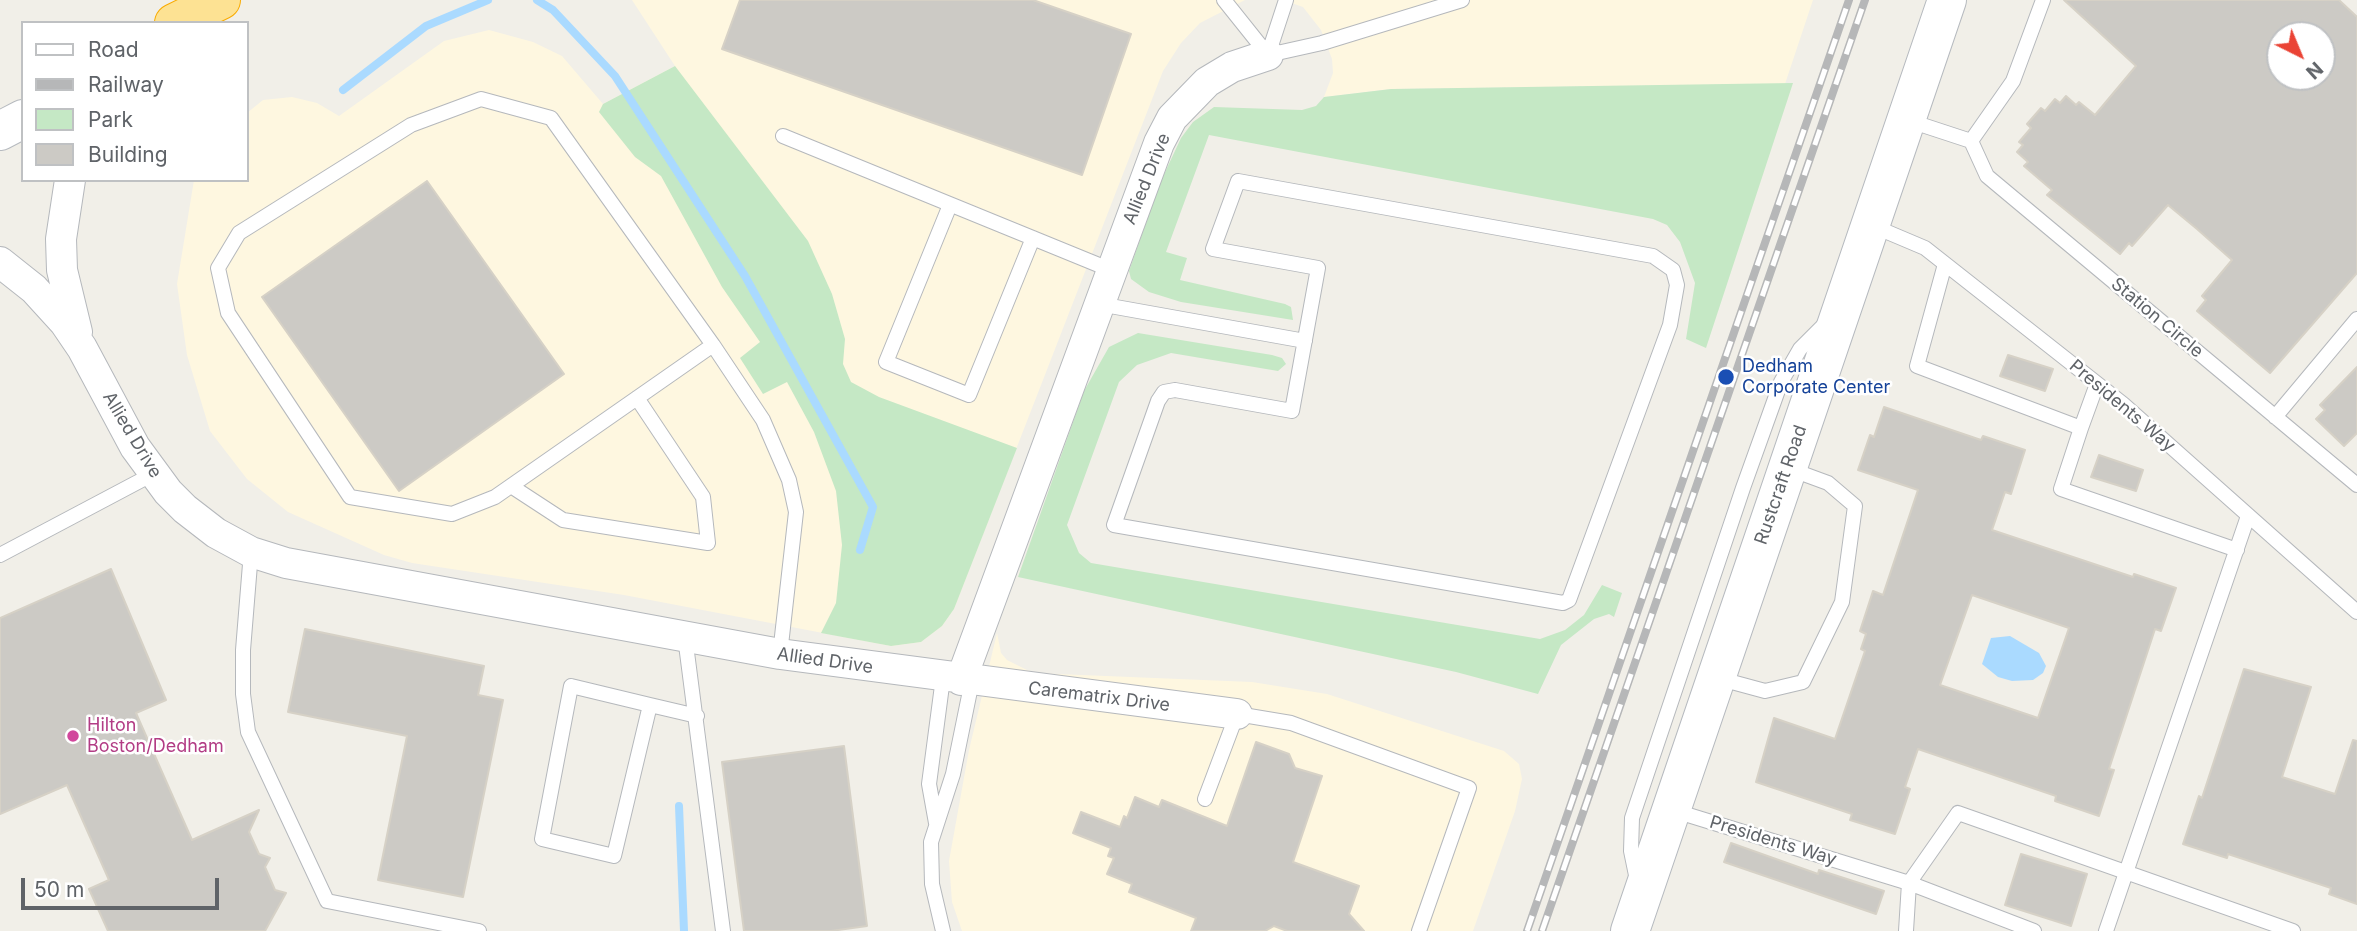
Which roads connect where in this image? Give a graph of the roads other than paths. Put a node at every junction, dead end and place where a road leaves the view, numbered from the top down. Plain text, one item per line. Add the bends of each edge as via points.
1 (193, 0) edge
2 (222, 0) edge
3 (1224, 0) edge
4 (1286, 0) edge
5 (1462, 0) edge
6 (1947, 0) edge
7 (2043, 0) edge
8 (175, 21) edge
9 (177, 21) edge
10 (1268, 55) junction
11 (1906, 120) junction
12 (21, 121) edge
13 (0, 131) edge
14 (783, 136) dead end
15 (1971, 141) junction
16 (70, 182) edge
17 (950, 205) junction
18 (1870, 225) junction
19 (1033, 238) junction
20 (0, 262) edge
21 (1945, 264) junction
22 (1111, 270) junction
23 (1099, 304) junction
24 (1842, 307) junction
25 (2357, 319) edge
26 (1305, 341) junction
27 (713, 345) junction
28 (82, 348) junction
29 (2098, 384) junction
30 (637, 398) junction
31 (2275, 417) junction
32 (2081, 428) junction
33 (1787, 468) junction
34 (153, 474) junction
35 (2357, 485) edge
36 (511, 486) junction
37 (2248, 516) junction
38 (2237, 550) junction
39 (251, 552) junction
40 (0, 555) edge
41 (2357, 612) edge
42 (685, 637) junction
43 (780, 654) junction
44 (1716, 678) junction
45 (959, 680) junction
46 (650, 705) junction
47 (1237, 714) junction
48 (697, 716) junction
49 (1205, 799) dead end
50 (1671, 809) junction
51 (936, 823) junction
52 (2126, 873) junction
53 (1909, 883) junction
54 (1635, 916) edge
55 (479, 931) edge
56 (723, 931) edge
57 (943, 931) edge
58 (1419, 931) edge
59 (1906, 931) edge
60 (2034, 931) edge
61 (2106, 931) edge
62 (2293, 931) edge

1 - 8 main road
2 - 9 highway
3 - 10 lane
4 - 10 lane
5 - 10 lane
6 - 11 main road, Rustcraft Road
7 - 15 lane via 2013,81
10 - 22 street, Allied Drive via 1232,67 1207,82 1172,118
11 - 15 lane
11 - 18 main road, Rustcraft Road
12 - 13 main road
14 - 17 lane
15 - 31 lane, Station Circle via 1987,176
16 - 28 street, Allied Drive via 61,239 62,270
17 - 19 lane
17 - 19 lane via 886,362 969,395
18 - 21 lane, Presidents Way via 1925,248
18 - 24 main road, Rustcraft Road
19 - 22 lane
20 - 28 street, Allied Drive via 34,289
21 - 29 lane, Presidents Way
21 - 32 lane via 1917,366
22 - 23 street, Allied Drive
23 - 26 lane
23 - 45 street, Allied Drive
24 - 33 main road, Rustcraft Road
24 - 54 lane via 1800,349 1781,382 1742,488 1632,818
25 - 31 lane
26 - 26 lane via 1292,411 1175,390 1164,392 1114,525 1563,603 1574,592 1643,401 1670,325 1677,285 1673,270 1653,256 1238,181 1213,249 1318,268
27 - 30 lane
27 - 36 lane via 551,118 481,99 411,125 239,233 218,268 228,313 350,497 453,514
27 - 43 lane via 763,420 794,502
28 - 34 street, Allied Drive
29 - 32 lane
29 - 37 lane, Presidents Way
30 - 36 lane
30 - 36 lane via 703,496 708,543 563,520
31 - 35 lane, Station Circle
32 - 38 lane via 2061,489
33 - 44 main road, Rustcraft Road
33 - 44 lane via 1828,483 1855,506 1842,602 1802,682 1765,691
34 - 39 street, Allied Drive via 185,509
34 - 40 lane
37 - 38 lane
37 - 41 lane, Presidents Way
38 - 52 lane
39 - 42 street, Allied Drive via 286,563
39 - 55 lane via 243,649 248,732 327,901
42 - 43 street, Allied Drive
42 - 48 lane
43 - 45 street, Allied Drive
44 - 50 main road, Rustcraft Road
45 - 47 street, Carematrix Drive
45 - 51 lane via 953,774
45 - 51 lane via 929,784
46 - 46 lane via 570,686 542,839 614,856
46 - 48 lane
47 - 49 lane
47 - 58 lane via 1291,723 1469,788
48 - 56 lane
50 - 53 lane, Presidents Way
50 - 54 main road, Rustcraft Road
51 - 57 lane via 930,860
52 - 53 lane via 1958,813
52 - 61 lane
52 - 62 lane
53 - 59 lane
53 - 60 lane, Presidents Way

